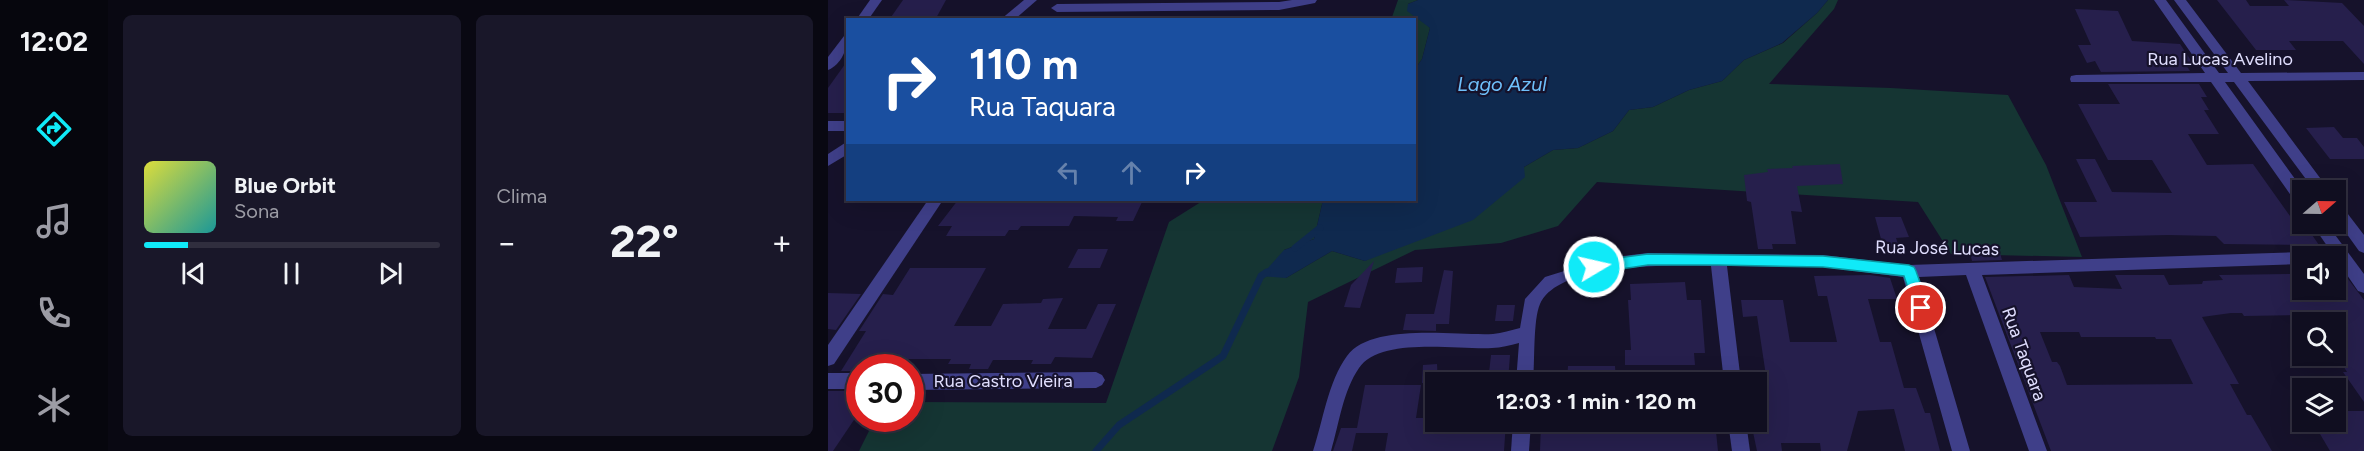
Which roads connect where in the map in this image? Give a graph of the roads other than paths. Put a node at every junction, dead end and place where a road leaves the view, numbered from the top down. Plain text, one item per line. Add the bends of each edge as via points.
1 (876, 0) edge
2 (1031, 0) edge
3 (1311, 0) edge
4 (2160, 0) edge
5 (2180, 0) edge
6 (1059, 4) edge
7 (863, 18) edge
8 (1008, 18) edge
9 (1051, 18) edge
10 (846, 42) edge
11 (828, 66) edge
12 (2215, 76) junction
13 (2238, 76) junction
14 (2364, 76) edge
15 (2076, 79) dead end
16 (828, 126) edge
17 (846, 126) edge
18 (846, 148) edge
19 (828, 161) edge
20 (846, 161) edge
21 (2315, 180) edge
22 (2292, 186) edge
23 (935, 201) edge
24 (2346, 222) edge
25 (2364, 247) edge
26 (2364, 256) edge
27 (2346, 257) edge
28 (2292, 258) edge
29 (1718, 260) junction
30 (2346, 265) edge
31 (1972, 270) junction
32 (1909, 271) junction
33 (2364, 286) edge
34 (1528, 333) junction
35 (828, 359) edge
36 (1526, 372) edge
37 (1731, 372) edge
38 (1096, 380) dead end
39 (828, 381) edge
40 (846, 381) edge
41 (924, 382) edge
42 (1521, 432) edge
43 (1738, 432) edge
44 (1322, 451) edge
45 (1520, 451) edge
46 (1741, 451) edge
47 (1961, 451) edge
48 (2038, 451) edge

1 - 7 street
2 - 8 street
3 - 6 street via 1279,6
4 - 12 street
5 - 13 street
6 - 9 street
10 - 11 street
12 - 13 street, Rua Lucas Avelino
12 - 15 street, Rua Lucas Avelino
12 - 22 street
13 - 14 street, Rua Lucas Avelino
13 - 21 street
16 - 17 street
18 - 19 street
19 - 20 street
23 - 35 street
24 - 25 street
26 - 27 street
28 - 31 street, Rua José Lucas
29 - 32 street, Rua José Lucas via 1823,261
29 - 34 street, Rua José Lucas via 1648,259 1606,264 1571,274 1541,290 1531,304
29 - 37 street
30 - 33 street
31 - 32 street, Rua José Lucas
31 - 48 street, Rua Taquara
32 - 47 street
34 - 36 street
34 - 44 street via 1495,341 1407,341 1362,353 1347,374
38 - 41 street, Rua Castro Vieira
39 - 40 street
42 - 45 street
43 - 46 street

